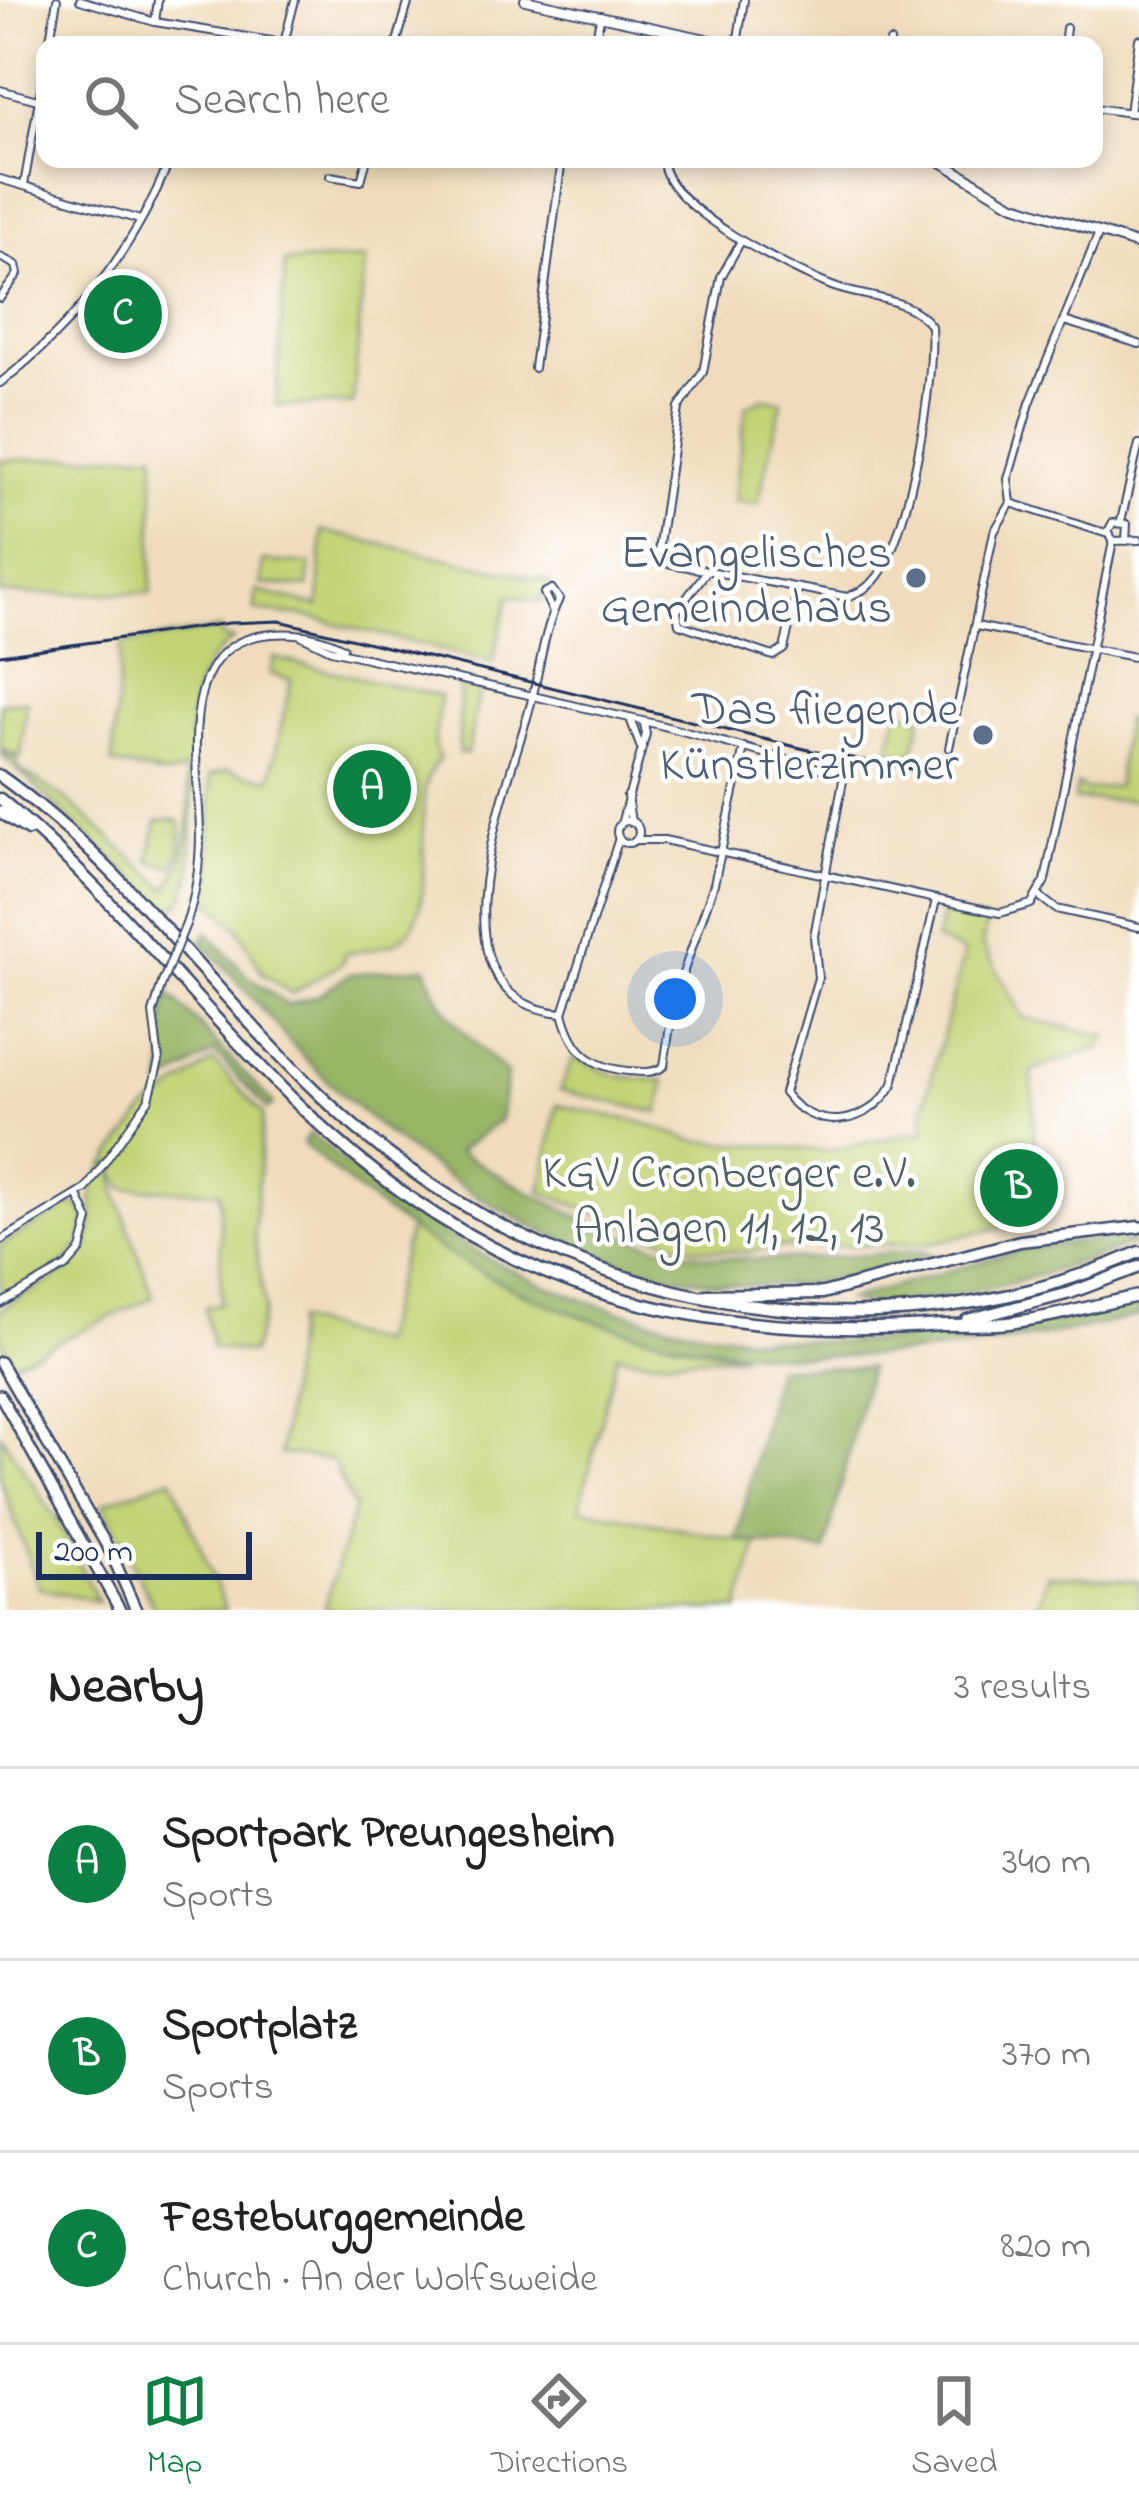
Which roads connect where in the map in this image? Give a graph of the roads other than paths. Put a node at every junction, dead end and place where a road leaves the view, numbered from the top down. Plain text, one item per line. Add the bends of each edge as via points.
1 (57, 0) edge
2 (80, 0) edge
3 (158, 0) edge
4 (295, 0) edge
5 (409, 0) edge
6 (525, 0) edge
7 (744, 0) edge
8 (601, 15) junction
9 (155, 22) junction
10 (1066, 28) dead end
11 (51, 36) edge
12 (241, 36) edge
13 (286, 36) edge
14 (399, 36) edge
15 (596, 36) edge
16 (695, 36) edge
17 (737, 36) edge
18 (1065, 36) edge
19 (1139, 39) edge
20 (0, 90) edge
21 (36, 99) edge
22 (1103, 109) edge
23 (1129, 113) junction
24 (1139, 114) edge
25 (36, 129) edge
26 (166, 168) edge
27 (365, 168) edge
28 (561, 168) edge
29 (664, 168) edge
30 (951, 168) edge
31 (331, 176) dead end
32 (0, 178) edge
33 (24, 185) junction
34 (141, 220) junction
35 (1098, 235) junction
36 (741, 241) junction
37 (1139, 245) edge
38 (4, 258) edge
39 (0, 298) edge
40 (1064, 321) junction
41 (1139, 344) edge
42 (534, 368) dead end
43 (0, 383) edge
44 (1139, 444) edge
45 (1011, 503) junction
46 (1121, 521) junction
47 (1136, 534) edge
48 (1116, 537) junction
49 (706, 572) junction
50 (797, 591) junction
51 (553, 613) dead end
52 (976, 626) junction
53 (1094, 650) junction
54 (1139, 658) edge
55 (533, 694) junction
56 (628, 718) junction
57 (644, 724) junction
58 (640, 746) junction
59 (745, 747) junction
60 (949, 748) dead end
61 (0, 776) edge
62 (627, 792) junction
63 (0, 799) edge
64 (0, 812) edge
65 (631, 822) junction
66 (621, 824) junction
67 (638, 828) junction
68 (627, 840) junction
69 (664, 840) junction
70 (56, 848) junction
71 (721, 853) junction
72 (825, 875) junction
73 (1039, 896) junction
74 (936, 900) junction
75 (1139, 927) edge
76 (563, 1012) junction
77 (78, 1196) junction
78 (1139, 1227) edge
79 (0, 1241) edge
80 (1139, 1252) edge
81 (1139, 1267) edge
82 (690, 1294) junction
83 (1139, 1297) edge
84 (0, 1304) edge
85 (946, 1325) junction
86 (0, 1362) edge
87 (0, 1395) edge
88 (121, 1610) edge
89 (136, 1610) edge

1 - 11 street
2 - 9 street
3 - 9 street
4 - 13 street
5 - 14 street
6 - 8 street
7 - 17 street
8 - 15 street
8 - 16 street
9 - 12 street
10 - 18 street
19 - 23 street
20 - 21 street
22 - 23 street
23 - 24 street
25 - 33 street
26 - 34 street
27 - 31 street via 361,181
28 - 42 street
29 - 36 street via 666,178
30 - 35 street via 1012,204
32 - 33 street
33 - 34 street
34 - 43 street via 74,316
35 - 37 street
35 - 40 street
36 - 49 street via 721,277 703,372 679,408 658,551 662,560
36 - 50 street via 832,287 910,307 931,326 918,446 886,563 848,597
38 - 39 street via 18,274
40 - 41 street
40 - 45 street via 1017,442
44 - 46 street
45 - 48 street
45 - 52 street via 994,532
46 - 47 street
46 - 48 street
47 - 48 street
48 - 53 street
49 - 50 street
49 - 50 street via 677,621 773,656 784,649
51 - 55 street
52 - 53 street
52 - 60 street
53 - 54 street
53 - 73 street
55 - 56 street
55 - 76 street via 487,872 482,928 507,992 540,1011
55 - 77 street, bridge via 302,636 263,634 215,662 196,717 200,853 186,924 153,1013 160,1048 153,1090
56 - 57 street
56 - 58 street
57 - 58 street
57 - 59 street
58 - 62 street
59 - 71 street
59 - 72 street via 844,775
61 - 82 highway via 112,872 321,1096 402,1165 538,1245
62 - 65 street
62 - 66 street
63 - 70 highway
64 - 70 highway
65 - 66 street
65 - 67 street
66 - 68 street
67 - 68 street
67 - 69 street
68 - 69 street
68 - 76 street via 610,864
69 - 71 street
70 - 85 highway via 304,1111 388,1182 483,1243 602,1294 725,1323 837,1332
71 - 72 street
71 - 76 street via 674,999 662,1070 591,1062 568,1036
72 - 74 street
72 - 74 street via 814,936 818,982 784,1093 830,1120 874,1110 892,1084
73 - 74 street via 1000,913
73 - 75 street via 1056,909
77 - 79 street
77 - 84 street via 89,1220 81,1250 68,1266
78 - 82 highway via 1021,1241 824,1293
80 - 82 highway via 1022,1292 906,1312 773,1311
81 - 85 highway
83 - 85 highway via 1012,1323
86 - 89 main road
87 - 88 main road

